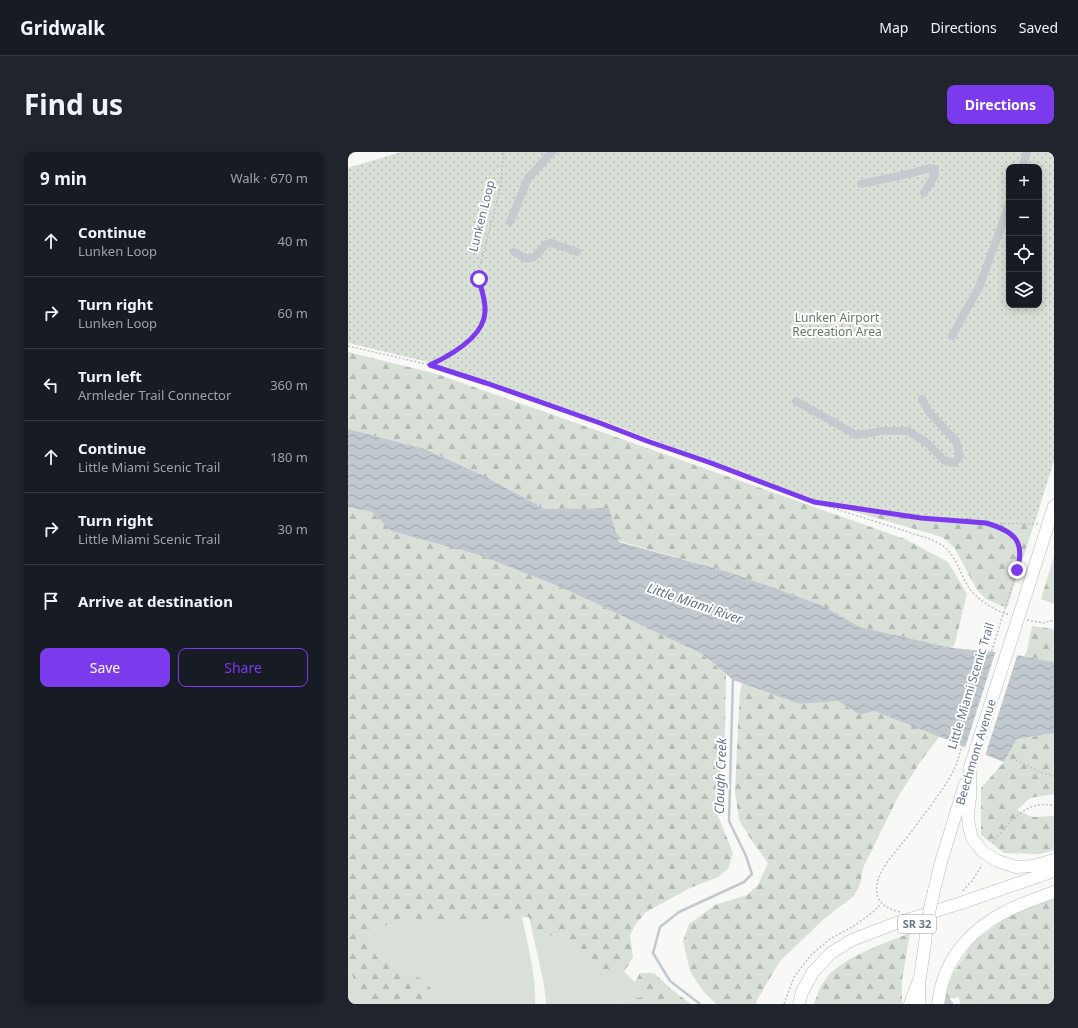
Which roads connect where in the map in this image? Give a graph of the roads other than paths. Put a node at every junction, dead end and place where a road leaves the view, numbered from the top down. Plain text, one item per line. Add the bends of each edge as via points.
1 (552, 152) edge
2 (1027, 152) edge
3 (1023, 164) edge
4 (861, 184) dead end
5 (924, 192) dead end
6 (1006, 213) edge
7 (510, 222) dead end
8 (514, 252) dead end
9 (577, 252) dead end
10 (952, 336) dead end
11 (922, 399) dead end
12 (796, 401) dead end
13 (1054, 506) edge
14 (970, 767) junction
15 (1054, 860) edge
16 (1054, 871) edge
17 (1054, 879) edge
18 (1054, 892) edge
19 (920, 977) junction
20 (940, 992) junction
21 (799, 1004) edge
22 (806, 1004) edge
23 (910, 1004) edge
24 (920, 1004) edge
25 (938, 1004) edge
26 (949, 1004) edge

1 - 7 lane via 528,178
2 - 3 lane
4 - 5 lane via 935,169 935,175
6 - 10 lane via 980,286
8 - 9 lane via 526,258 534,257 546,244 552,243
11 - 12 lane via 929,412 956,441 960,456 954,462 945,461 927,443 908,431 856,435
13 - 14 highway, Beechmont Avenue / SR 32, bridge
14 - 15 highway, SR 32 via 969,826 972,838 983,852 1016,867
14 - 19 highway, Beechmont Avenue / SR 32, bridge via 934,891
16 - 21 highway via 852,940 831,953 813,972 802,992
17 - 22 highway, SR 32 via 862,943 836,958 817,978
18 - 20 highway via 1004,912 969,937 953,959
19 - 23 highway, SR 32
19 - 24 main road, Beechmont Avenue
20 - 25 highway
20 - 26 lane

